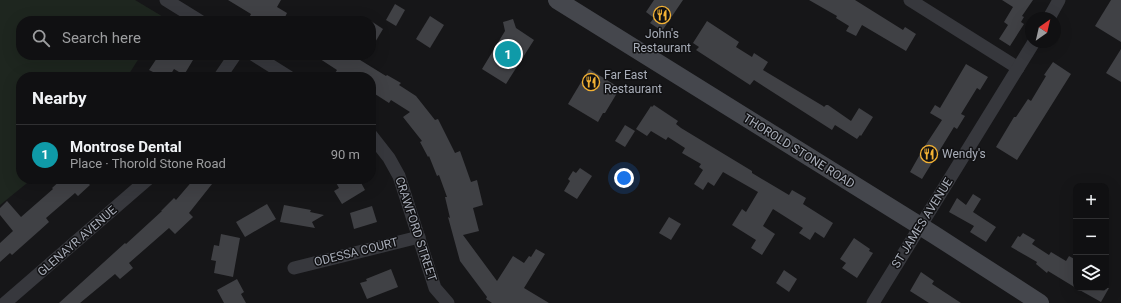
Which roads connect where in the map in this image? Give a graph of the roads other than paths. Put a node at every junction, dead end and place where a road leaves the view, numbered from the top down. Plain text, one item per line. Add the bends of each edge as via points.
1 (166, 0) edge
2 (557, 0) edge
3 (910, 0) edge
4 (1059, 0) edge
5 (1052, 12) edge
6 (192, 16) edge
7 (1030, 48) edge
8 (232, 60) edge
9 (262, 60) edge
10 (1018, 68) junction
11 (223, 72) edge
12 (281, 72) edge
13 (376, 141) edge
14 (142, 184) edge
15 (920, 226) junction
16 (419, 237) junction
17 (294, 268) dead end
18 (5, 303) edge
19 (448, 303) edge
20 (873, 303) edge
21 (1040, 303) edge

1 - 6 street
2 - 15 main road, THOROLD STONE ROAD
3 - 10 street
4 - 5 street
7 - 10 street, ST JAMES AVENUE
8 - 11 street
9 - 12 street
10 - 15 street, ST JAMES AVENUE
13 - 16 street, CRAWFORD STREET via 399,176
14 - 18 street, GLENAYR AVENUE
15 - 20 street, ST JAMES AVENUE
15 - 21 main road, THOROLD STONE ROAD
16 - 17 street, ODESSA COURT
16 - 19 street, CRAWFORD STREET via 435,288

